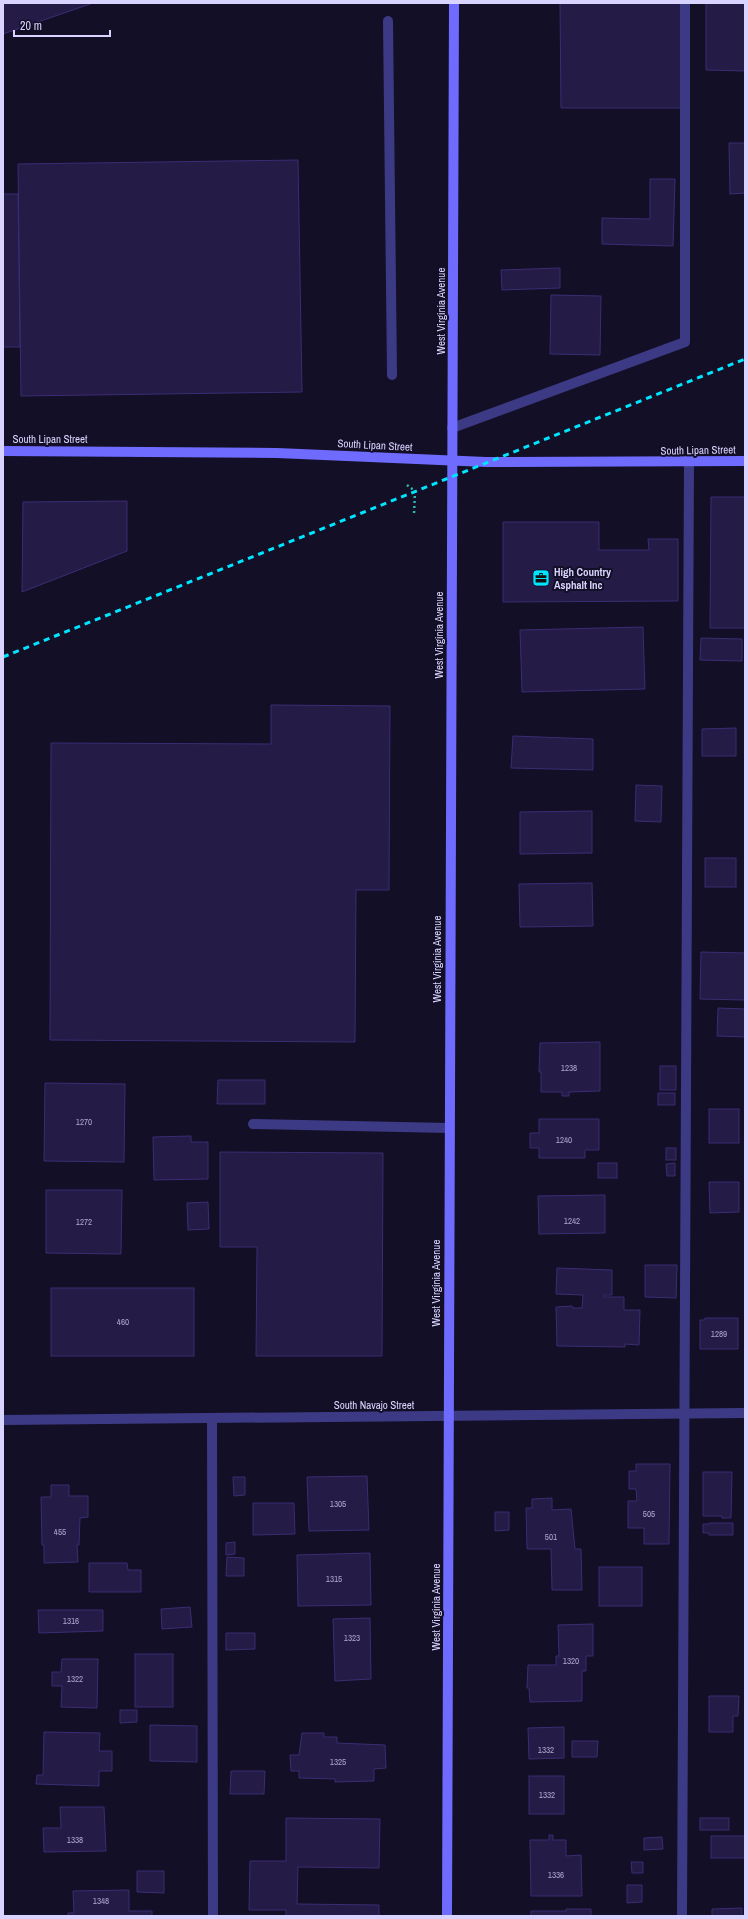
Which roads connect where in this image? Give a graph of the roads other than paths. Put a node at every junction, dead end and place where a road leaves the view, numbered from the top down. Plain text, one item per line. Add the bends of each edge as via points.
1 (454, 3) edge
2 (685, 3) edge
3 (388, 21) dead end
4 (392, 375) dead end
5 (452, 428) junction
6 (3, 451) edge
7 (745, 461) edge
8 (452, 462) junction
9 (689, 462) junction
10 (253, 1124) dead end
11 (449, 1128) junction
12 (745, 1413) edge
13 (684, 1414) junction
14 (448, 1417) junction
15 (212, 1418) junction
16 (3, 1420) edge
17 (213, 1916) edge
18 (447, 1916) edge
19 (682, 1916) edge

1 - 5 street, West Virginia Avenue
2 - 5 street via 685,342
3 - 4 street
5 - 8 street, West Virginia Avenue
6 - 8 street, South Lipan Street via 277,453
7 - 9 street, South Lipan Street
8 - 9 street, South Lipan Street
8 - 11 street, West Virginia Avenue
9 - 13 street
10 - 11 street
11 - 14 street, West Virginia Avenue
12 - 13 street, South Navajo Street
13 - 14 street, South Navajo Street
13 - 19 street
14 - 15 street, South Navajo Street
14 - 18 street, West Virginia Avenue
15 - 16 street, South Navajo Street
15 - 17 street

